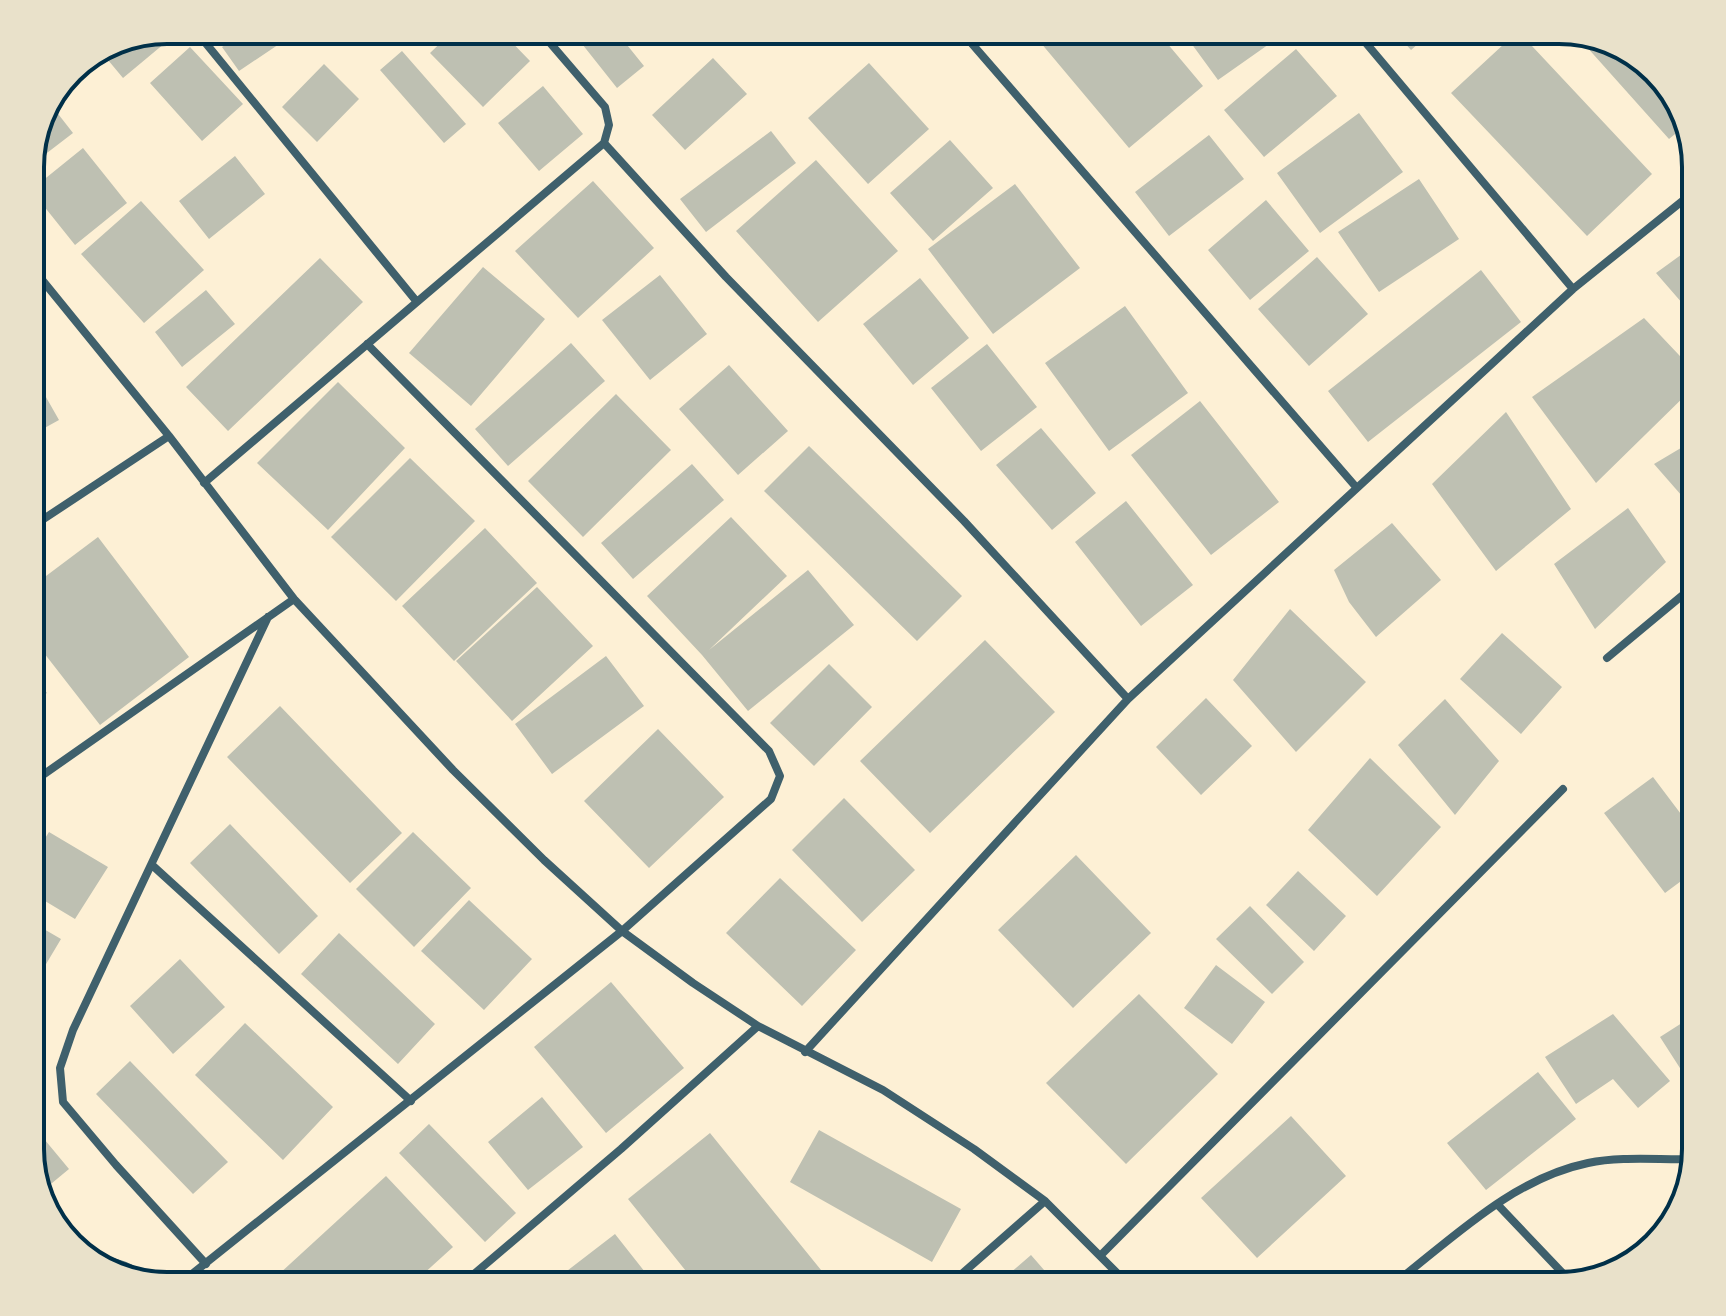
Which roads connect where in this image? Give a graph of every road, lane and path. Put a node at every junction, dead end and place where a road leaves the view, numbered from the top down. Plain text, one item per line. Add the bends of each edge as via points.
1 (206, 44) edge
2 (551, 44) edge
3 (972, 44) edge
4 (1367, 44) edge
5 (604, 143) junction
6 (1682, 201) edge
7 (44, 282) edge
8 (1573, 289) junction
9 (417, 302) junction
10 (367, 344) junction
11 (169, 436) junction
12 (204, 483) junction
13 (1356, 487) junction
14 (44, 519) edge
15 (1682, 596) edge
16 (294, 599) junction
17 (268, 617) junction
18 (1607, 658) dead end
19 (1128, 699) junction
20 (44, 774) edge
21 (1563, 789) dead end
22 (152, 865) junction
23 (622, 931) junction
24 (758, 1026) junction
25 (805, 1052) junction
26 (411, 1101) junction
27 (1681, 1159) edge
28 (1045, 1201) junction
29 (1497, 1204) junction
30 (1101, 1255) junction
31 (206, 1264) junction
32 (195, 1272) edge
33 (476, 1272) edge
34 (964, 1272) edge
35 (1117, 1272) edge
36 (1409, 1272) edge
37 (1561, 1272) edge

1 - 9 street
2 - 5 street via 605,107 609,125
3 - 13 street
4 - 8 street
5 - 9 street
5 - 19 street
6 - 8 street
7 - 11 street
8 - 13 street
9 - 10 street
10 - 12 street
10 - 23 street via 769,751 780,776 771,799
11 - 12 street
11 - 14 street
12 - 16 street
13 - 19 street
15 - 18 street
16 - 17 street
16 - 23 street via 453,770
17 - 20 street
17 - 22 street
19 - 25 street
21 - 30 street
22 - 26 street
22 - 31 street via 73,1030 60,1068 63,1102
23 - 24 street
23 - 26 street
24 - 25 street
24 - 33 street
25 - 28 street via 883,1090
26 - 31 street
27 - 29 street via 1590,1162 1545,1176
28 - 30 street
28 - 34 street
29 - 36 street
29 - 37 street
30 - 35 street
31 - 32 street

